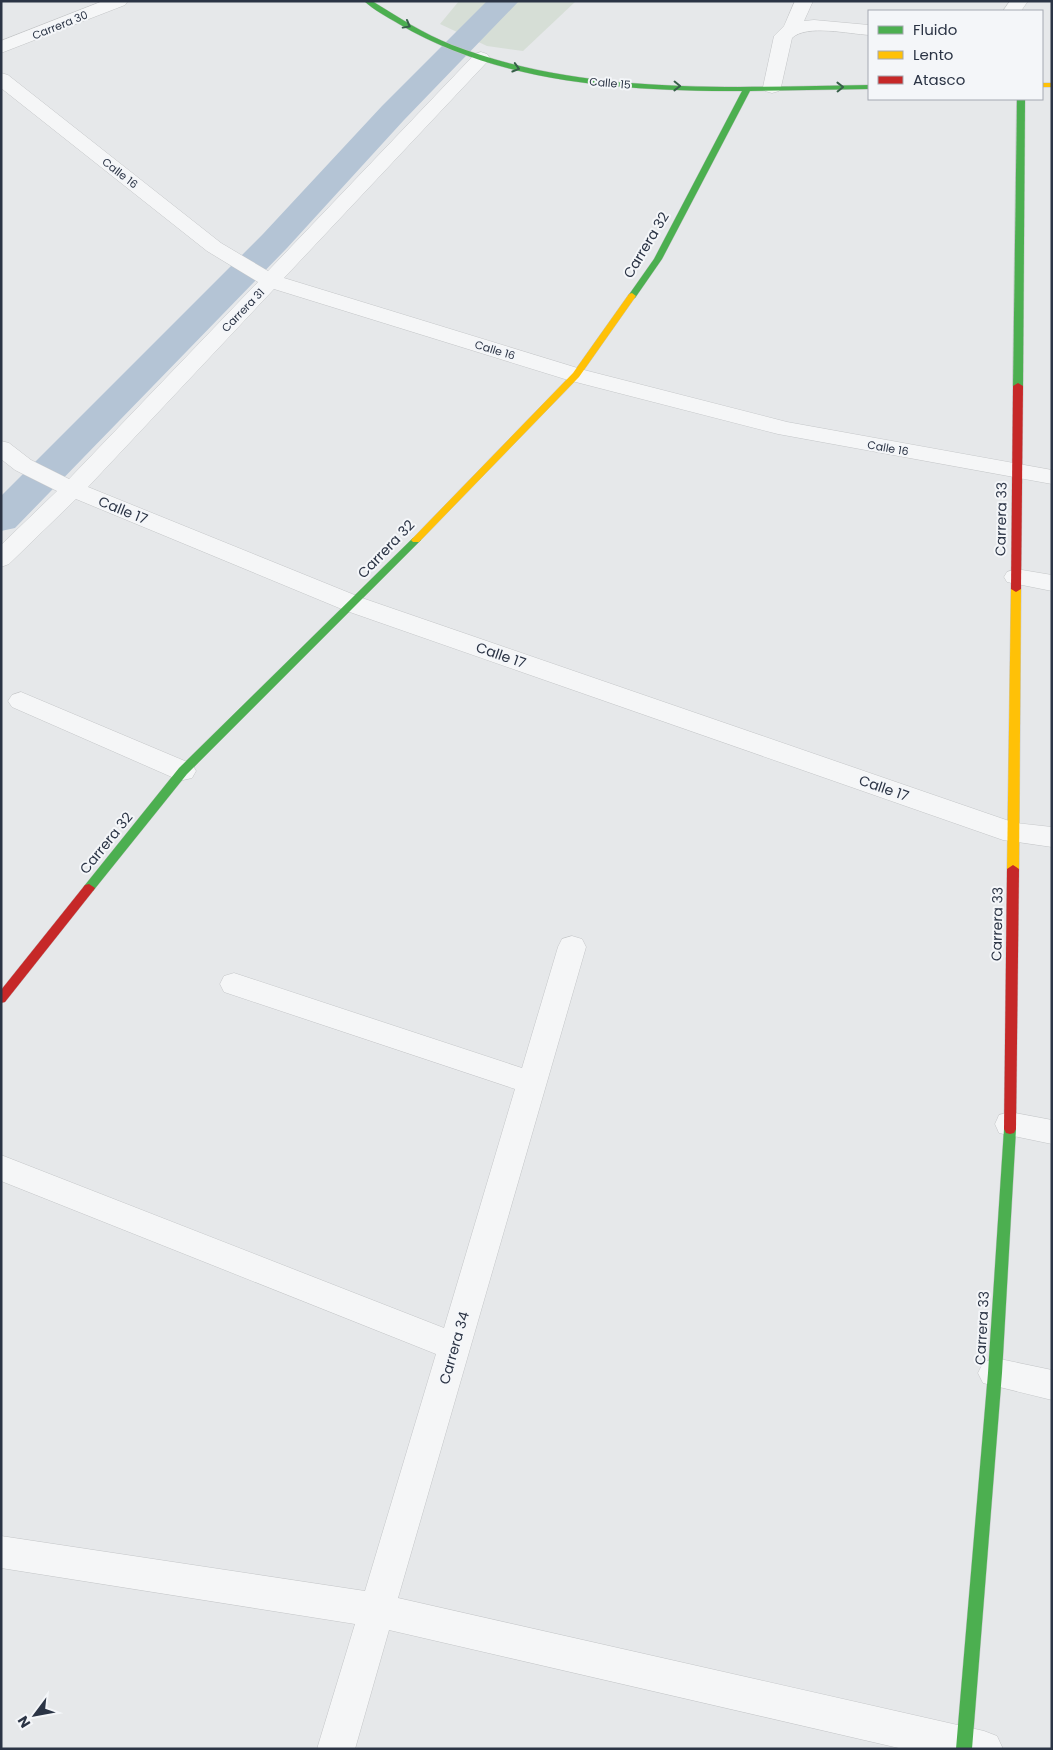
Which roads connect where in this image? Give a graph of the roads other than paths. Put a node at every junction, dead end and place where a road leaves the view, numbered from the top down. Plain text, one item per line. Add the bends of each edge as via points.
1 (119, 1) edge
2 (367, 1) edge
3 (804, 1) edge
4 (792, 28) junction
5 (868, 30) edge
6 (1, 48) edge
7 (475, 56) junction
8 (1, 79) edge
9 (868, 87) edge
10 (748, 88) junction
11 (772, 88) junction
12 (1021, 100) edge
13 (265, 278) junction
14 (576, 375) junction
15 (11, 462) edge
16 (1017, 472) junction
17 (1052, 477) edge
18 (66, 486) junction
19 (1, 560) edge
20 (1016, 577) junction
21 (1052, 583) edge
22 (353, 604) junction
23 (21, 702) dead end
24 (184, 771) junction
25 (1013, 833) junction
26 (1052, 837) edge
27 (572, 947) dead end
28 (234, 984) dead end
29 (1, 999) edge
30 (532, 1083) junction
31 (1010, 1124) junction
32 (1052, 1132) edge
33 (2, 1169) edge
34 (455, 1347) junction
35 (995, 1373) junction
36 (1052, 1385) edge
37 (1, 1552) edge
38 (377, 1610) junction
39 (971, 1747) edge
40 (336, 1749) edge

1 - 6 street, Carrera 30
2 -> 7 street, Calle 15 via 406,25
3 - 4 street
4 - 5 street via 814,25
4 - 11 street via 783,36
7 -> 10 street, Calle 15 via 526,70 596,83
7 - 13 street, Carrera 31
8 - 13 street, Calle 16 via 214,248
11 -> 9 street, Calle 15
10 - 11 street, Calle 15
10 - 14 street, Carrera 32 via 658,258
12 - 16 street, Carrera 33
13 - 14 street, Calle 16
13 - 18 street, Carrera 31
14 - 16 street, Calle 16 via 786,429
14 - 22 street, Carrera 32
15 - 18 street, Calle 17
16 - 17 street, Calle 16
16 - 20 street, Carrera 33
18 - 19 street, Carrera 31
18 - 22 street, Calle 17
20 - 21 street
20 - 25 street, Carrera 33
22 - 24 street, Carrera 32
22 - 25 street, Calle 17
23 - 24 street
24 - 29 street, Carrera 32
25 - 26 street, Calle 17
25 - 31 street, Carrera 33
27 - 30 street, Carrera 34
28 - 30 street
30 - 34 street, Carrera 34
31 - 32 street
31 - 35 street, Carrera 33
33 - 34 street
34 - 38 street, Carrera 34
35 - 36 street
35 - 39 street, Carrera 33
37 - 38 street
38 - 39 street
38 - 40 street, Carrera 34

